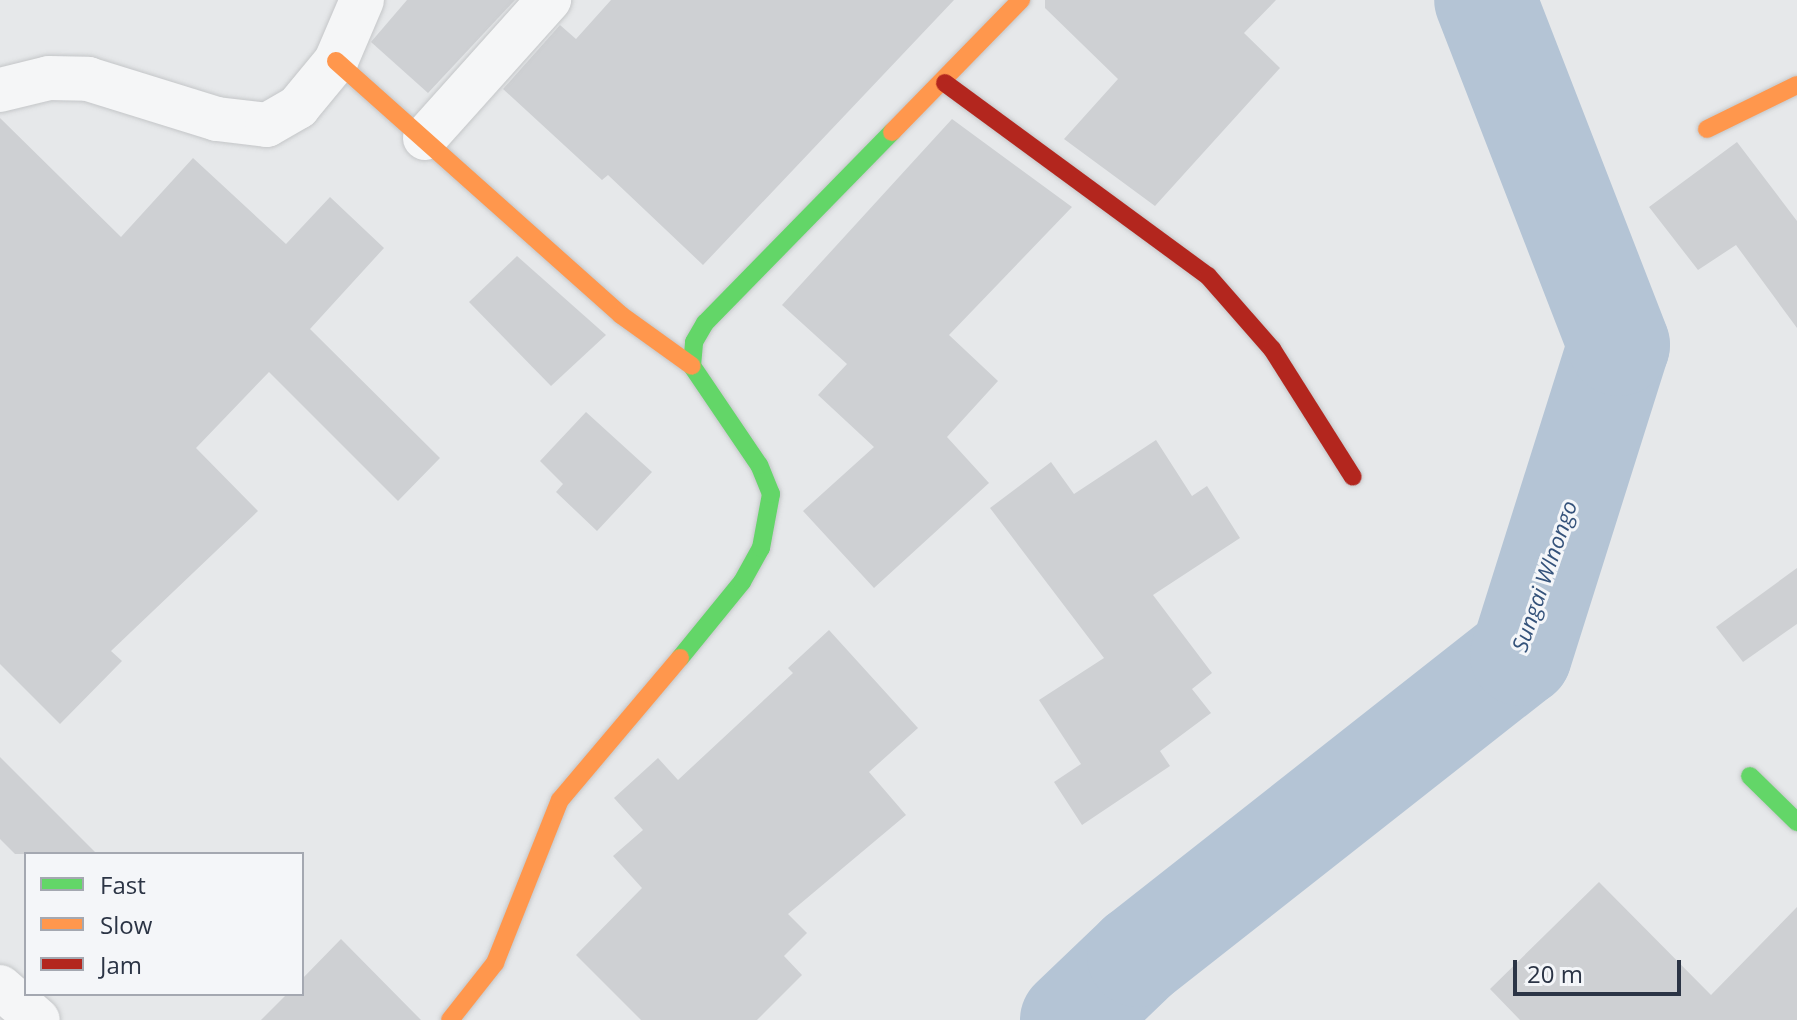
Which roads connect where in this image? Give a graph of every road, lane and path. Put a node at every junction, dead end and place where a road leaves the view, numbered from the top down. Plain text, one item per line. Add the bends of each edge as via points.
1 (362, 0) edge
2 (549, 0) edge
3 (1021, 0) edge
4 (336, 61) junction
5 (945, 83) junction
6 (1797, 85) edge
7 (0, 90) edge
8 (1707, 129) dead end
9 (425, 138) junction
10 (692, 366) junction
11 (1353, 477) dead end
12 (1750, 776) dead end
13 (1797, 822) edge
14 (0, 987) edge
15 (38, 1020) edge
16 (450, 1020) edge

1 - 4 street
2 - 9 street
3 - 5 street
4 - 7 street via 298,107 267,125 217,119 88,79 49,78
4 - 9 street
5 - 10 street via 722,304 694,342
5 - 11 street via 1208,276 1272,349
6 - 8 street
9 - 10 street via 621,315
10 - 16 street via 759,465 771,494 761,548 697,640 612,732 560,800 495,963
12 - 13 street
14 - 15 street

